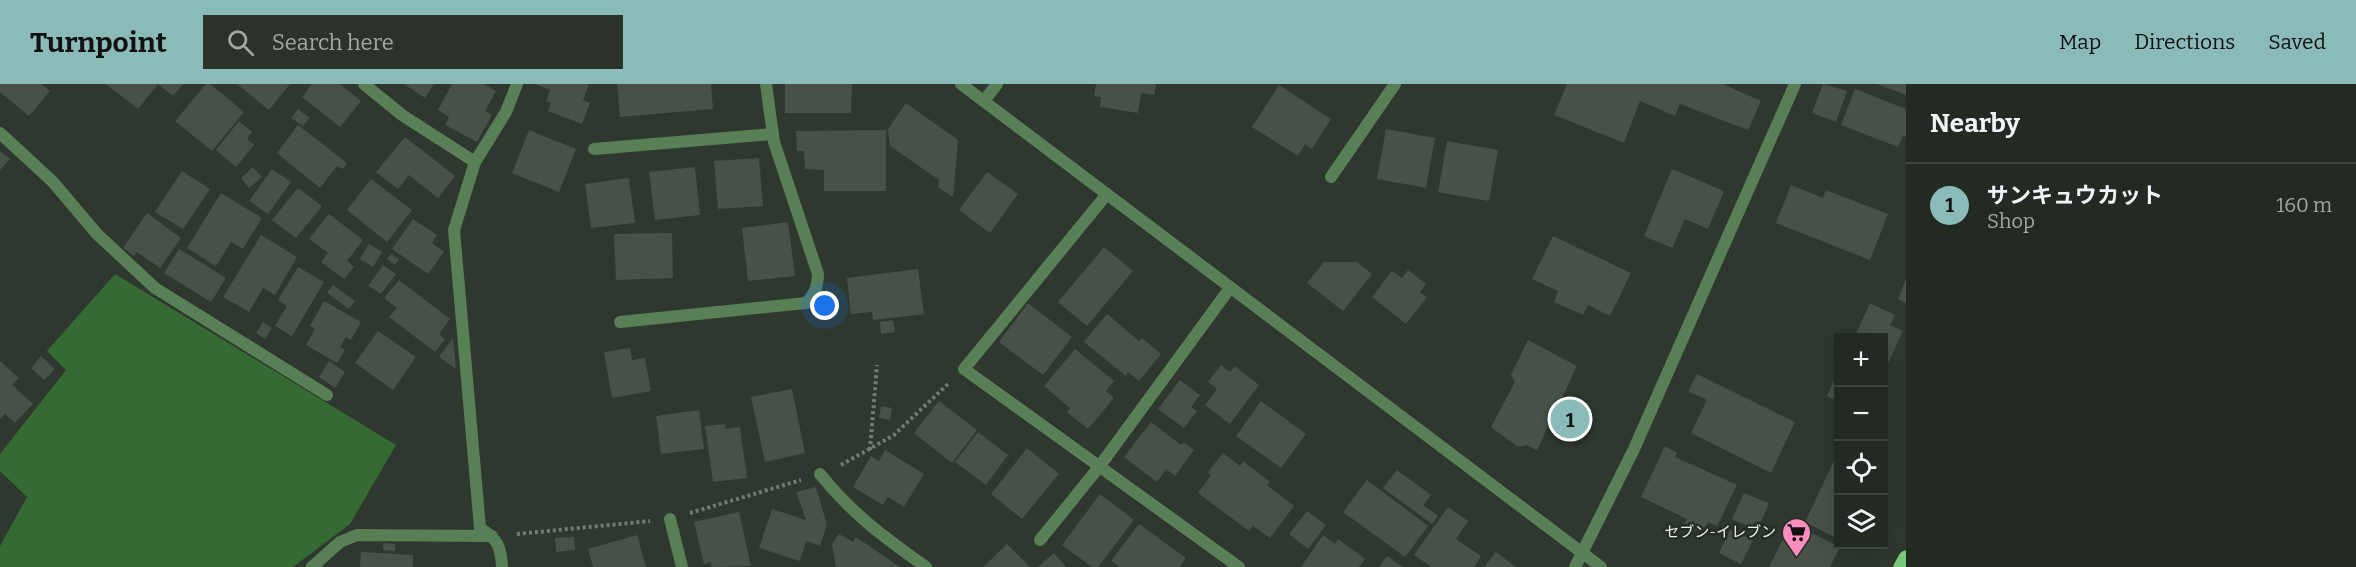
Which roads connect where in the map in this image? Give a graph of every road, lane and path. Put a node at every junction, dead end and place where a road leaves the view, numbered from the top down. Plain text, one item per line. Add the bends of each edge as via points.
1 (364, 84) edge
2 (517, 84) edge
3 (766, 84) edge
4 (961, 84) edge
5 (997, 84) edge
6 (1395, 84) edge
7 (1796, 84) edge
8 (984, 101) junction
9 (0, 133) edge
10 (772, 134) junction
11 (594, 149) dead end
12 (475, 162) junction
13 (1331, 177) dead end
14 (1107, 194) junction
15 (1230, 288) junction
16 (620, 322) dead end
17 (877, 365) dead end
18 (964, 369) junction
19 (327, 395) dead end
20 (870, 451) junction
21 (1099, 467) junction
22 (820, 474) junction
23 (670, 519) junction
24 (493, 536) junction
25 (1041, 540) dead end
26 (1583, 553) junction
27 (1906, 558) edge
28 (312, 567) edge
29 (502, 567) edge
30 (682, 567) edge
31 (926, 567) edge
32 (1239, 567) edge
33 (1575, 567) edge
34 (1601, 567) edge
35 (1901, 567) edge

1 - 12 street via 402,115
2 - 12 street via 506,112
3 - 10 street
4 - 8 street
5 - 8 street
6 - 13 street
7 - 26 street
8 - 14 street
9 - 19 street via 155,288
10 - 11 street
10 - 16 street via 818,274 812,298 806,303
12 - 24 street via 454,230 480,528
14 - 15 street
14 - 18 street
15 - 21 street
15 - 26 street
17 - 20 path
18 - 20 path via 918,414
18 - 21 street
20 - 22 path
21 - 25 street
21 - 32 street
22 - 23 path
22 - 31 street via 867,525
23 - 24 path
23 - 30 street
24 - 28 street via 357,535 340,542
24 - 29 street via 501,547
26 - 33 street
26 - 34 street
27 - 35 main road

